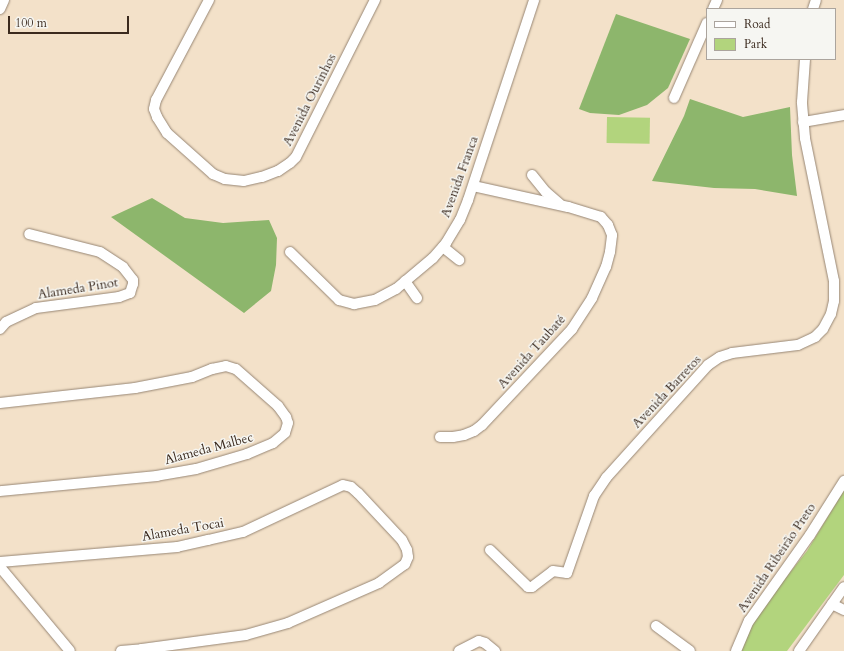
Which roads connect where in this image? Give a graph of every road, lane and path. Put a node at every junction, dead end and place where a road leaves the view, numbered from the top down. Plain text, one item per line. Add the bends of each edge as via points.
1 (4, 0) edge
2 (209, 0) edge
3 (375, 0) edge
4 (534, 0) edge
5 (0, 9) edge
6 (706, 25) edge
7 (805, 60) edge
8 (674, 98) dead end
9 (844, 115) edge
10 (803, 122) junction
11 (532, 175) dead end
12 (473, 186) junction
13 (560, 205) junction
14 (29, 234) dead end
15 (443, 247) junction
16 (290, 252) dead end
17 (459, 260) dead end
18 (406, 281) junction
19 (417, 298) dead end
20 (0, 329) edge
21 (0, 403) edge
22 (440, 437) dead end
23 (844, 481) edge
24 (0, 491) edge
25 (490, 550) dead end
26 (0, 562) edge
27 (0, 567) edge
28 (844, 587) edge
29 (832, 604) junction
30 (844, 610) edge
31 (656, 626) dead end
32 (214, 641) junction
33 (145, 650) edge
34 (70, 651) edge
35 (121, 651) edge
36 (212, 651) edge
37 (459, 651) edge
38 (495, 651) edge
39 (690, 651) edge
40 (736, 651) edge
41 (799, 651) edge

1 - 5 street
2 - 3 street, Avenida Ourinhos via 156,100 154,109 168,133 213,174 225,179 244,181 278,171 296,157
4 - 12 street, Avenida Franca
6 - 8 street
7 - 10 street, Avenida Barretos via 802,85
9 - 10 street
10 - 25 street, Avenida Barretos via 834,281 834,301 827,322 815,336 798,345 732,353 708,365 606,478 594,496 568,572 553,571 532,587 528,587
11 - 13 street
12 - 13 street, Avenida Taubaté
12 - 15 street, Avenida Franca via 460,220
13 - 22 street, Avenida Taubaté via 600,217 612,234 606,267 592,298 572,329 482,425 464,435
14 - 20 street, Alameda Pinot via 100,252 124,267 133,284 130,293 118,297 36,308 6,322
15 - 17 street
15 - 18 street, Avenida Franca
16 - 18 street, Avenida Franca via 333,294 345,302 361,304 375,300
18 - 19 street
21 - 24 street, Alameda Malbec via 135,388 192,377 226,366 236,369 278,406 288,423 285,433 273,444 196,469 156,476
23 - 40 street, Avenida Ribeirão Preto via 810,535 749,621
26 - 32 street, Alameda Tocai via 177,546 243,532 343,485 358,493 402,540 408,557 405,564 379,583 288,623
27 - 34 street
28 - 29 street
29 - 30 street
29 - 41 street
31 - 39 street
32 - 33 street
32 - 36 street
33 - 35 street
37 - 38 street via 479,642 485,643

